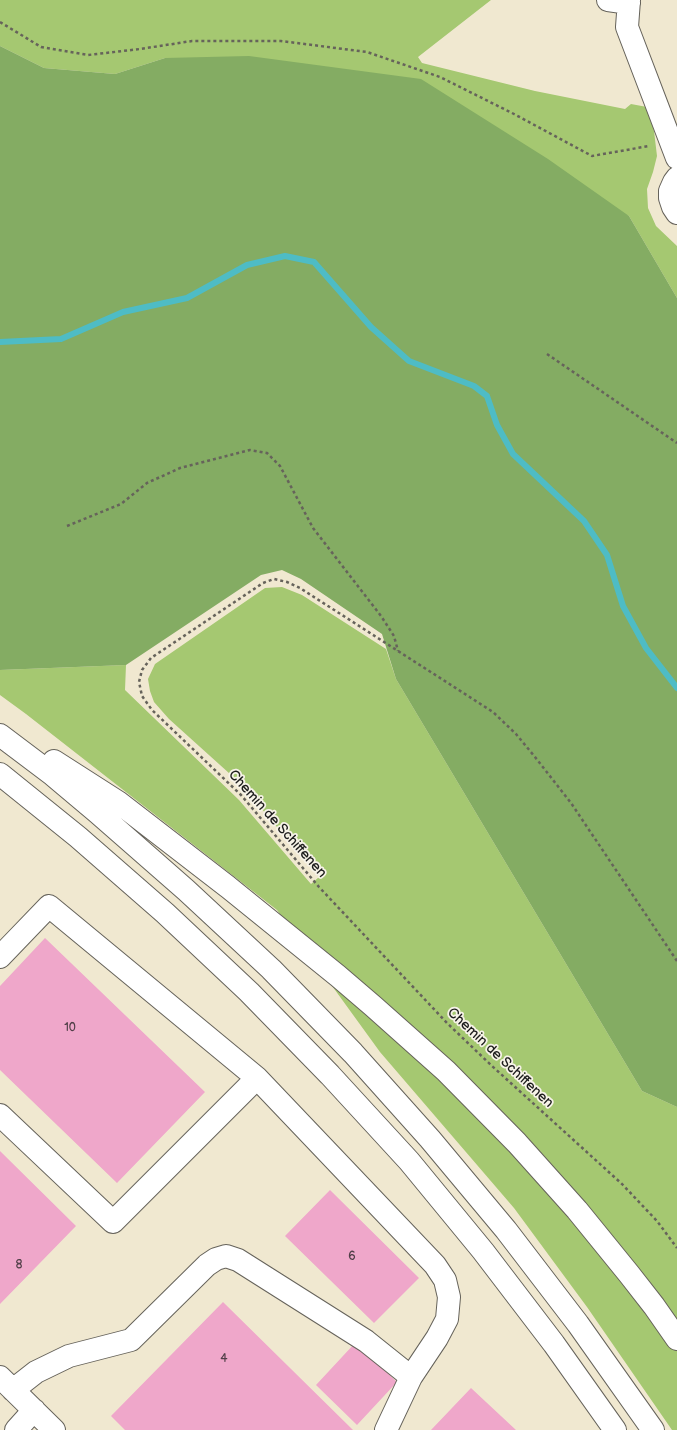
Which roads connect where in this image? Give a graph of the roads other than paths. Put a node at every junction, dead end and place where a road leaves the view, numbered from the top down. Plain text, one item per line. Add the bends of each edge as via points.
1 (622, 1) edge
2 (674, 150) edge
3 (677, 178) edge
4 (677, 213) edge
5 (0, 726) edge
6 (0, 735) edge
7 (0, 774) edge
8 (0, 957) edge
9 (257, 1078) junction
10 (0, 1115) edge
11 (677, 1339) edge
12 (411, 1377) junction
13 (4, 1384) edge
14 (34, 1410) junction
15 (16, 1430) edge
16 (54, 1430) edge
17 (386, 1430) edge
18 (615, 1430) edge
19 (653, 1430) edge

1 - 2 main road via 627,27
3 - 4 main road via 672,186 670,198
5 - 11 main road via 118,802 228,887 408,1036 482,1107 545,1174 604,1241
6 - 19 main road via 53,775 186,890 271,970 353,1053 430,1139 506,1230 578,1324
7 - 18 main road via 84,841 165,912 250,992 330,1075 409,1161 483,1251
8 - 9 main road via 49,906
9 - 10 main road via 113,1222
9 - 12 main road via 435,1265 445,1280 449,1297 447,1319
12 - 13 main road via 366,1342 238,1260 226,1256 207,1265 132,1340 69,1356
12 - 17 main road
13 - 14 main road
14 - 15 main road
14 - 16 main road

